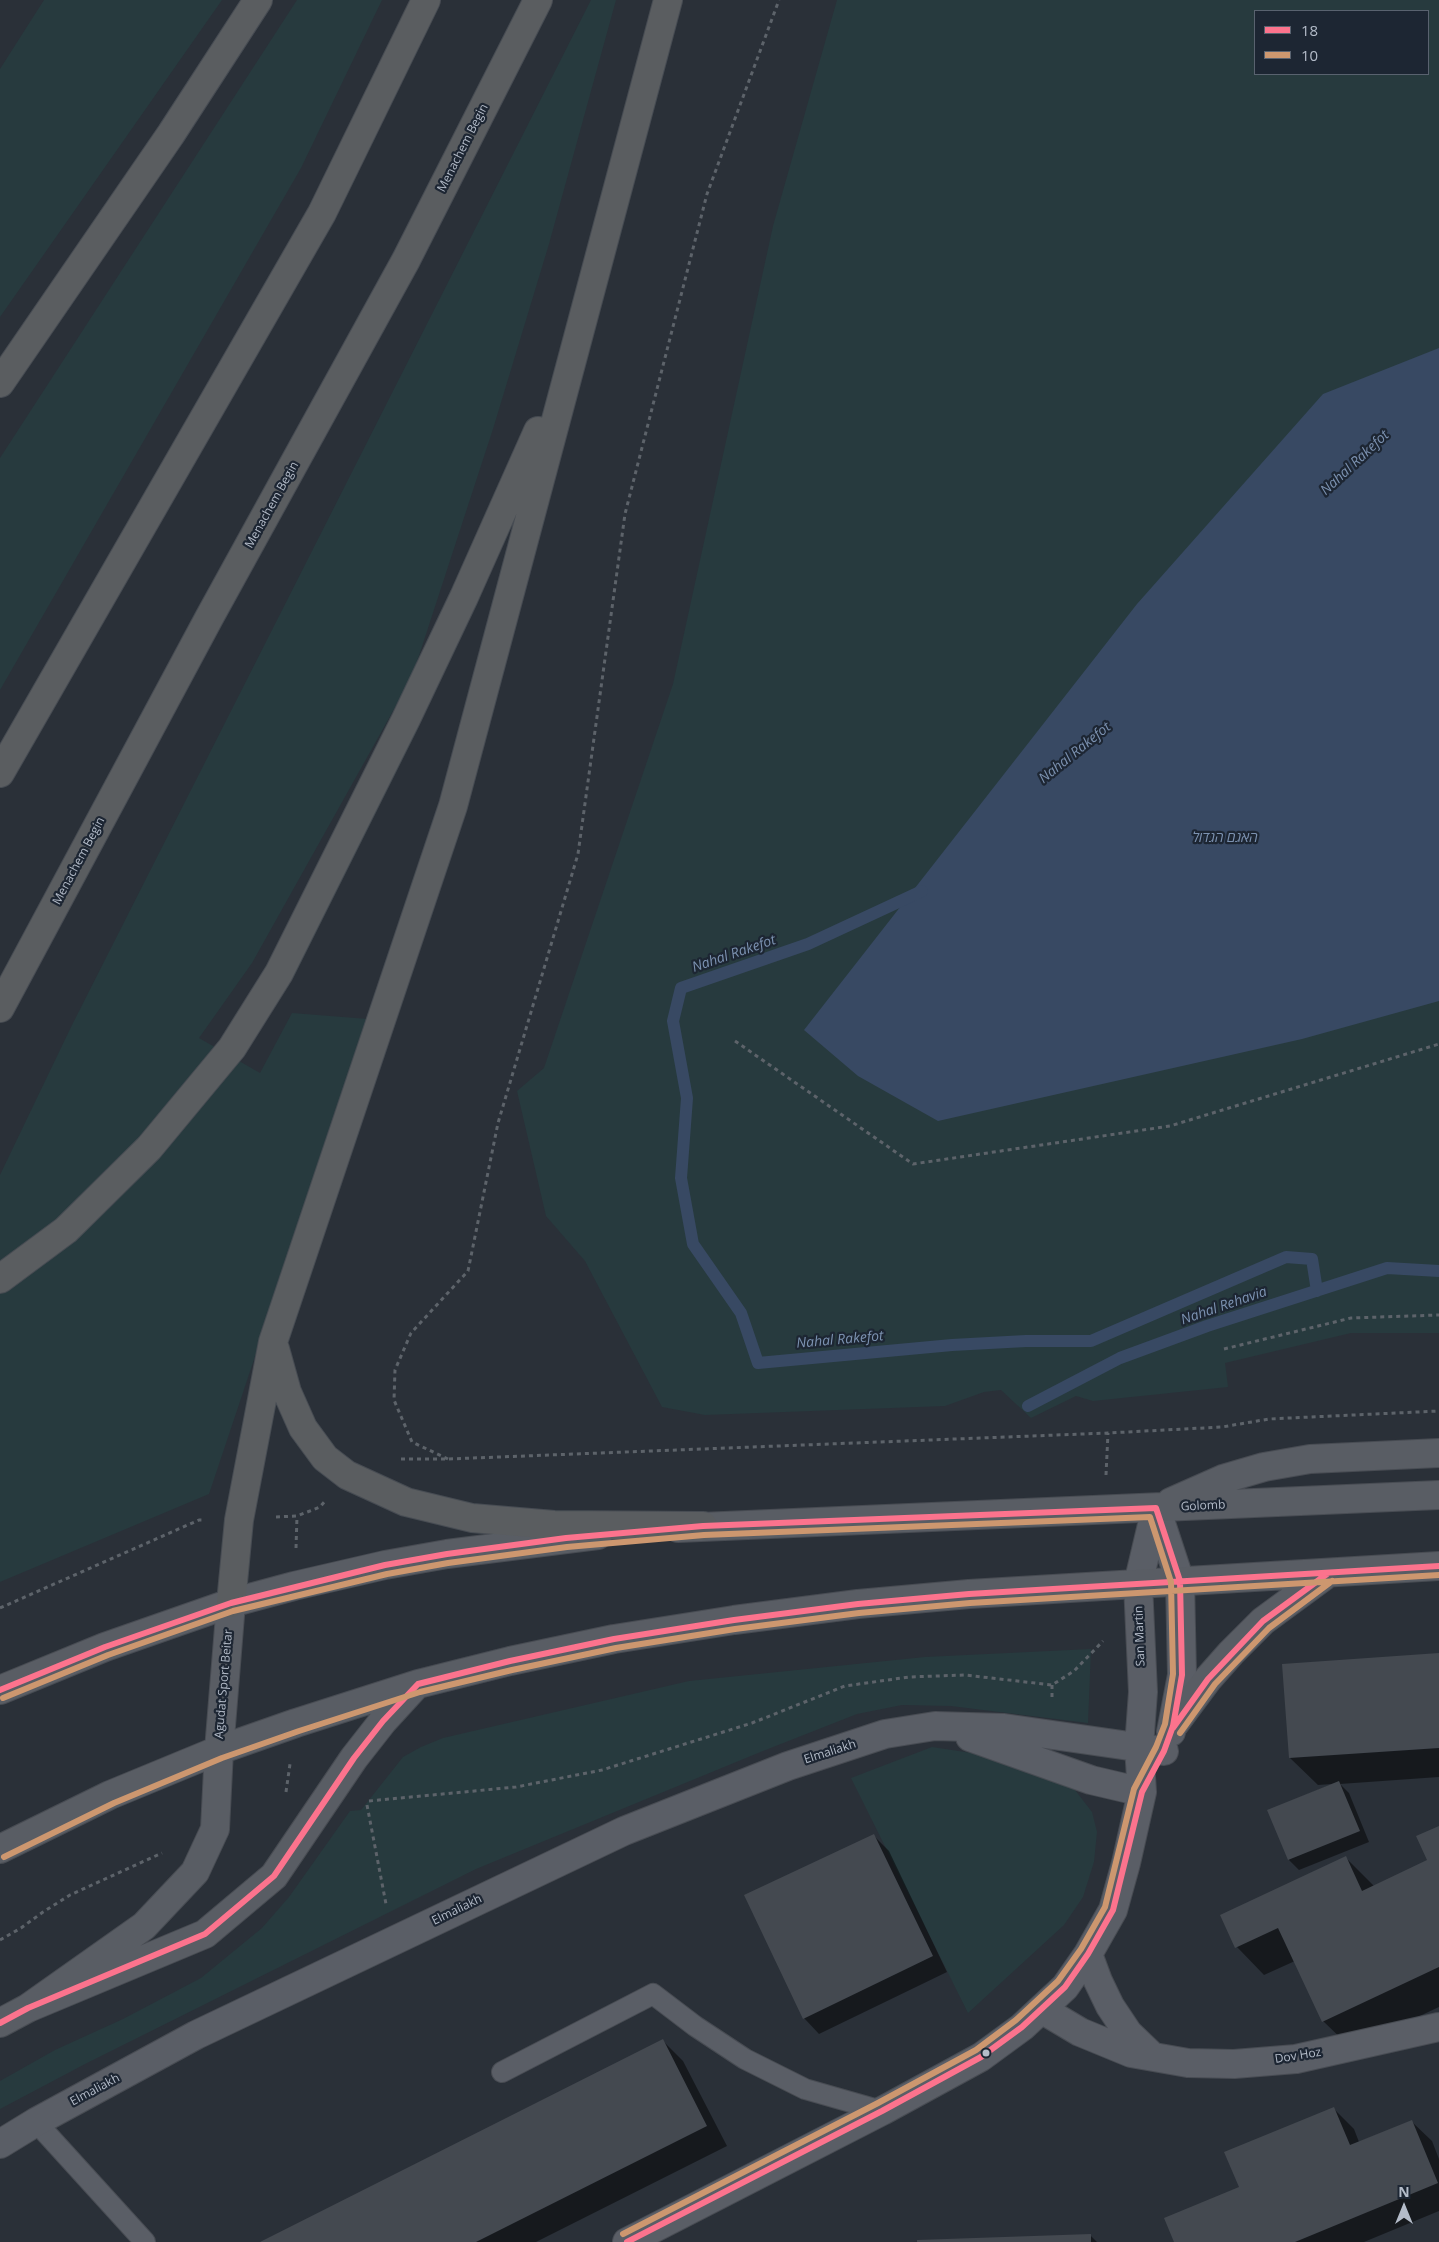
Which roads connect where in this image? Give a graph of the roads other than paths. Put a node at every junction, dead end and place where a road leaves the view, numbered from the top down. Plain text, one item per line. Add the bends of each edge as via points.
1 (258, 0) edge
2 (426, 0) edge
3 (538, 0) edge
4 (668, 0) edge
5 (572, 355) junction
6 (0, 383) edge
7 (0, 773) edge
8 (0, 1008) edge
9 (10, 1272) edge
10 (273, 1342) junction
11 (1439, 1453) edge
12 (1439, 1495) edge
13 (1156, 1508) junction
14 (702, 1526) junction
15 (1439, 1566) edge
16 (1327, 1574) junction
17 (1180, 1582) junction
18 (1138, 1584) junction
19 (231, 1603) junction
20 (418, 1684) junction
21 (0, 1690) edge
22 (935, 1726) junction
23 (1173, 1726) junction
24 (1152, 1749) junction
25 (219, 1750) junction
26 (1142, 1792) junction
27 (0, 1849) edge
28 (1088, 1954) junction
29 (28, 2008) junction
30 (1043, 2010) junction
31 (0, 2023) edge
32 (1439, 2027) edge
33 (1155, 2058) junction
34 (502, 2072) dead end
35 (882, 2111) junction
36 (36, 2122) junction
37 (0, 2144) edge
38 (145, 2242) edge
39 (628, 2242) edge

1 - 6 highway via 171,134
2 - 7 highway via 322,213
3 - 8 highway, Menachem Begin via 406,260
4 - 5 highway
5 - 9 highway via 406,719 279,973 232,1048 149,1148 66,1230
5 - 10 highway via 453,806
10 - 14 highway via 287,1392 302,1428 325,1458 347,1475 406,1502 472,1518 554,1525
10 - 19 highway via 239,1520
11 - 13 main road via 1310,1460 1264,1467 1223,1479
12 - 13 main road, Golomb
13 - 14 main road, Golomb
13 - 17 street, San Martin
13 - 18 street, San Martin
14 - 19 main road, Golomb via 566,1538 447,1554 385,1565
15 - 16 main road
16 - 17 main road
16 - 23 main road via 1263,1621 1208,1679
17 - 18 main road
17 - 23 street, San Martin via 1182,1675
18 - 20 main road via 858,1604 734,1620 614,1639
18 - 24 street, San Martin via 1143,1692
19 - 21 main road, Golomb via 105,1647
19 - 25 main road, Agudat Sport Beitar
20 - 25 main road
20 - 29 main road via 354,1758 274,1876 205,1934
22 - 24 street, Elmaliakh via 1004,1728
22 - 26 street, Elmaliakh via 1091,1780
22 - 36 street, Elmaliakh via 885,1734 788,1766 624,1831 196,2035
23 - 24 street, San Martin
24 - 26 street, San Martin
25 - 27 main road via 110,1795
25 - 29 main road, Agudat Sport Beitar via 215,1829 195,1872 144,1926
26 - 28 street, San Martin via 1112,1910
28 - 30 street, San Martin via 1065,1987
28 - 33 street via 1114,2013 1128,2033
29 - 31 main road, Agudat Sport Beitar
30 - 33 street, Dov Hoz via 1080,2032 1131,2053
30 - 35 street, San Martin via 981,2057
32 - 33 street, Dov Hoz via 1296,2058 1234,2064
34 - 35 lane via 653,1994 745,2058 805,2089
35 - 39 street, San Martin
36 - 37 street, Elmaliakh
36 - 38 lane

